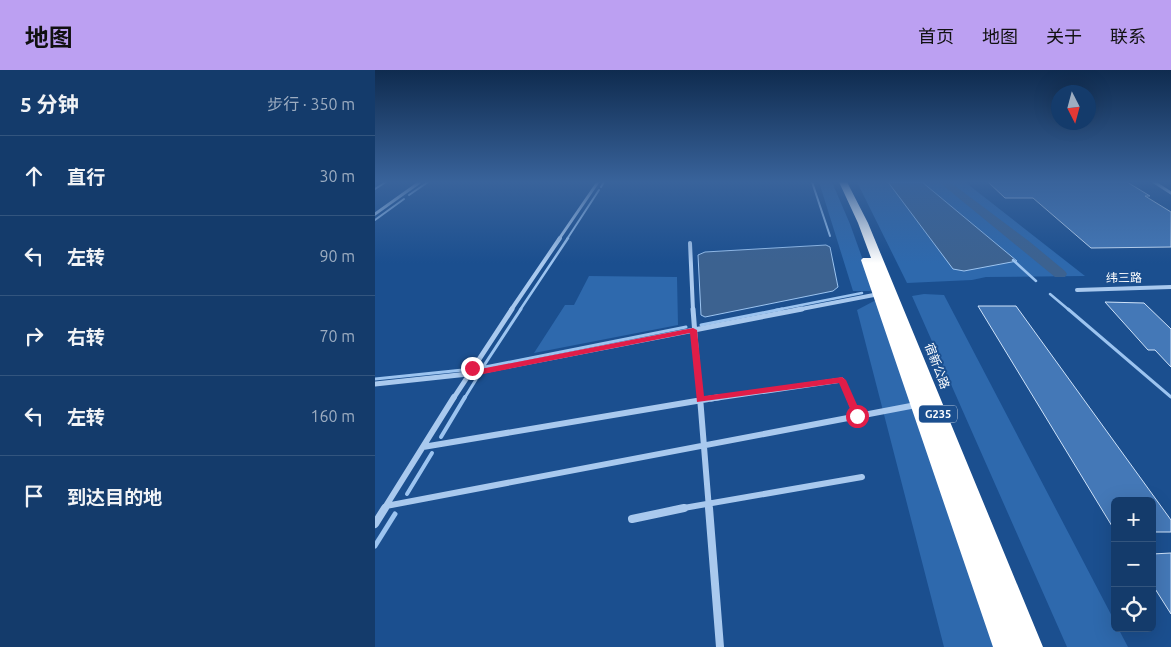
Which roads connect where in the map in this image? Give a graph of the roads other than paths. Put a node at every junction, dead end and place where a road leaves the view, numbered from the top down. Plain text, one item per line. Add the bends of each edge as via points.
1 (580, 209) edge
2 (847, 209) edge
3 (856, 209) edge
4 (690, 243) dead end
5 (1171, 287) edge
6 (1077, 290) dead end
7 (879, 294) junction
8 (693, 330) junction
9 (468, 374) junction
10 (375, 384) edge
11 (700, 400) junction
12 (926, 403) junction
13 (857, 416) junction
14 (704, 445) junction
15 (423, 447) junction
16 (862, 477) dead end
17 (709, 504) junction
18 (386, 506) junction
19 (632, 519) dead end
20 (375, 524) edge
21 (719, 647) edge
22 (1006, 647) edge
23 (1030, 647) edge

1 - 9 street
2 - 7 highway, 宿新公路 / G235
3 - 12 highway, 宿新公路 / G235
4 - 8 street
5 - 6 street, 纬三路
7 - 8 street
7 - 12 highway, 宿新公路 / G235
8 - 9 street
8 - 11 street
9 - 10 street
9 - 15 street
11 - 13 street via 842,380
11 - 14 street
11 - 15 street
12 - 13 street
12 - 22 highway, 宿新公路 / G235
12 - 23 highway, 宿新公路 / G235
13 - 14 street
14 - 17 street
14 - 18 street
15 - 18 street
16 - 17 street
17 - 19 street
17 - 21 street
18 - 20 street

